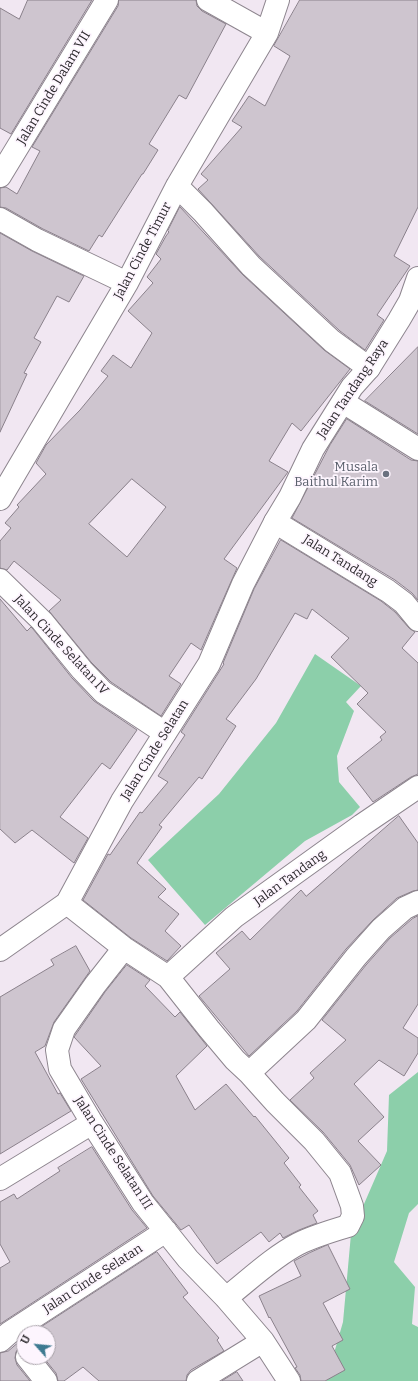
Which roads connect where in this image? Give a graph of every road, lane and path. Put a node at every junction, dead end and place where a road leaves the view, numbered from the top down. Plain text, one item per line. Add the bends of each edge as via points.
1 (107, 0) edge
2 (208, 0) edge
3 (278, 0) edge
4 (267, 33) junction
5 (0, 176) edge
6 (177, 186) junction
7 (0, 219) edge
8 (418, 278) edge
9 (127, 283) junction
10 (370, 368) junction
11 (343, 402) junction
12 (418, 449) edge
13 (0, 499) edge
14 (276, 522) junction
15 (0, 580) edge
16 (418, 620) edge
17 (165, 733) junction
18 (415, 796) edge
19 (418, 902) edge
20 (67, 903) junction
21 (124, 948) junction
22 (0, 950) edge
23 (168, 977) junction
24 (249, 1073) junction
25 (92, 1123) junction
26 (0, 1179) edge
27 (166, 1231) junction
28 (226, 1298) junction
29 (5, 1337) edge
30 (263, 1341) junction
31 (16, 1346) edge
32 (33, 1365) edge
33 (46, 1381) edge
34 (198, 1381) edge
35 (289, 1381) edge

1 - 5 street, Jalan Cinde Dalam VII
2 - 4 street
3 - 4 street, Jalan Cinde Timur
4 - 6 street, Jalan Cinde Timur
6 - 9 street, Jalan Cinde Timur
6 - 10 street via 251,266 332,341
7 - 9 street via 37,240
8 - 10 street, Jalan Tandang Raya via 410,301
9 - 13 street, Jalan Cinde Timur
10 - 11 street, Jalan Tandang Raya via 352,386
11 - 12 street
11 - 14 street, Jalan Tandang Raya via 313,449
14 - 16 street, Jalan Tandang via 388,591 404,603
14 - 17 street, Jalan Cinde Selatan via 243,584 209,664
15 - 17 street, Jalan Cinde Selatan IV via 42,621 103,692
17 - 20 street, Jalan Cinde Selatan via 122,801
18 - 23 street, Jalan Tandang via 234,917
19 - 24 street via 405,908 381,929 306,1020
20 - 21 street
20 - 22 street, Jalan Cinde Selatan
21 - 23 street
21 - 25 street, Jalan Cinde Selatan III via 64,1029 57,1050 60,1069
23 - 24 street via 209,1030
24 - 28 street via 314,1141 340,1174 352,1206 353,1216 348,1226 298,1244
25 - 26 street
25 - 27 street, Jalan Cinde Selatan III via 143,1203
27 - 28 street, Jalan Cinde Selatan III via 188,1259
27 - 29 street, Jalan Cinde Selatan
28 - 30 street, Jalan Cinde Selatan III
29 - 31 street
30 - 34 street
30 - 35 street, Jalan Cinde Selatan III
32 - 33 street

